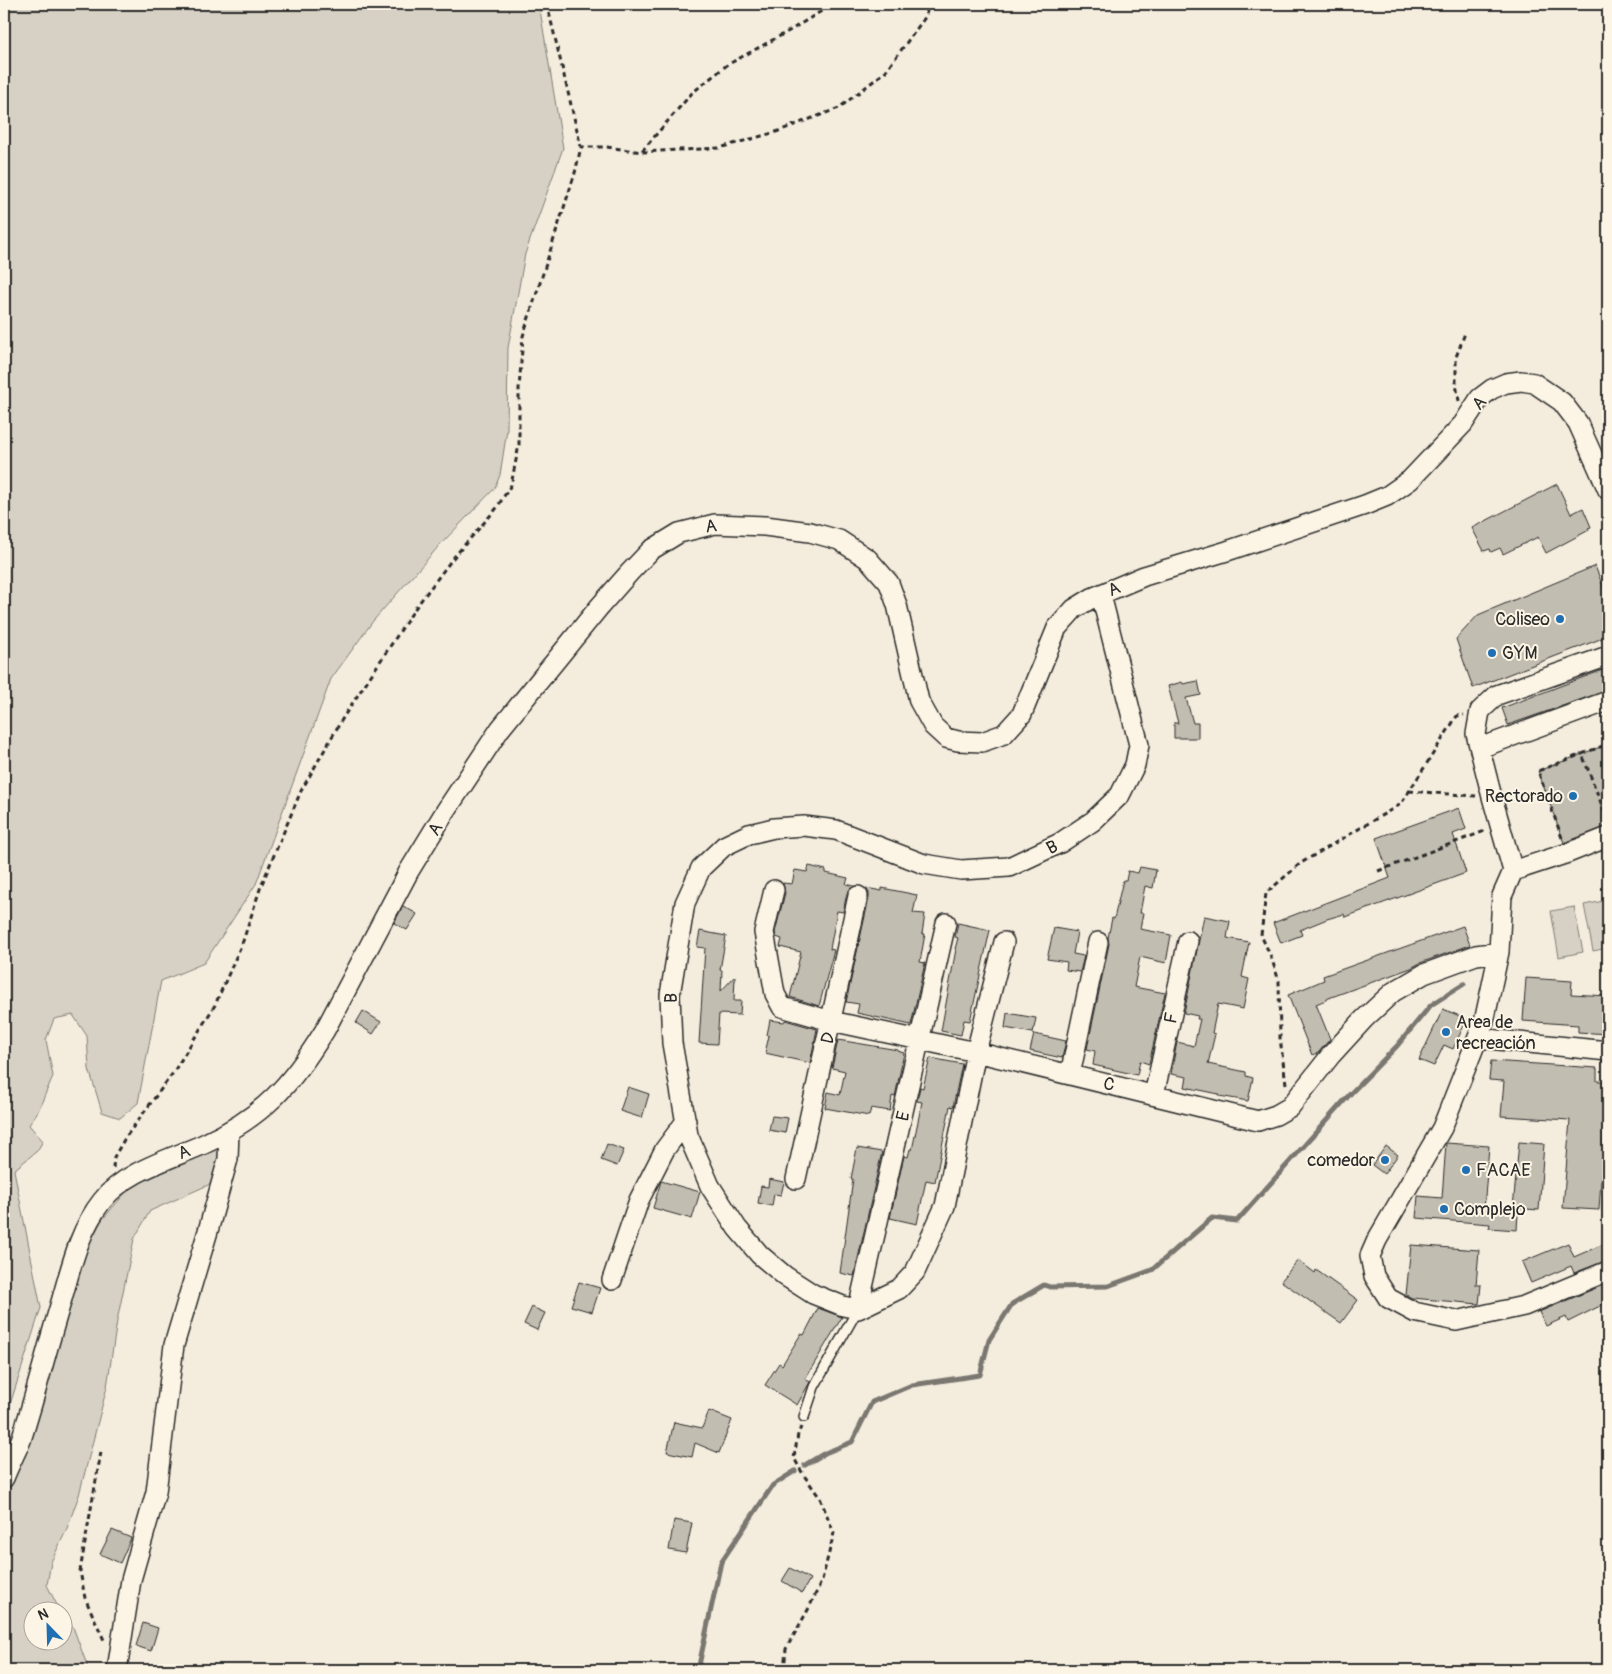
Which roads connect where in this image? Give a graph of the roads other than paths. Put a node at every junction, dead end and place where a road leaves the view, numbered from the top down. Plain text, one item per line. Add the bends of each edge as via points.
1 (1608, 490) edge
2 (1102, 595) junction
3 (1608, 656) edge
4 (1608, 701) edge
5 (1480, 748) junction
6 (1608, 837) edge
7 (1513, 871) junction
8 (774, 890) dead end
9 (858, 896) dead end
10 (946, 923) dead end
11 (1188, 941) dead end
12 (1004, 942) dead end
13 (1098, 942) dead end
14 (1498, 952) junction
15 (831, 1021) junction
16 (1478, 1038) junction
17 (920, 1040) junction
18 (1608, 1051) edge
19 (976, 1052) junction
20 (1070, 1075) junction
21 (1154, 1095) junction
22 (686, 1121) junction
23 (229, 1132) junction
24 (796, 1179) dead end
25 (1608, 1271) edge
26 (612, 1280) dead end
27 (858, 1309) junction
28 (804, 1417) road end
29 (4, 1478) edge
30 (117, 1670) edge

1 - 2 street, A via 1578,423 1562,402 1534,383 1506,383 1480,398 1462,424 1410,480 1387,496 1144,576
2 - 22 street, B via 1139,744 1135,765 1120,795 1093,822 1060,843 1008,867 961,870 924,864 836,830 804,826 749,834 724,846 701,868 685,903 670,995 672,1043
2 - 23 street, A via 1074,609 1057,628 1022,714 1004,734 982,742 958,741 946,738 933,726 919,700 897,605 889,583 868,559 839,540 810,532 715,524 678,533 652,550 630,572 500,729 409,870 310,1055 287,1085 257,1114
3 - 5 street via 1497,695 1480,711 1476,734
4 - 5 street
5 - 7 street
6 - 7 street
7 - 14 street via 1502,896
8 - 15 street, C via 764,932 775,994 782,1007
9 - 15 street, D
10 - 17 street, E
11 - 21 street, F
12 - 19 street
13 - 20 street
14 - 16 street
14 - 21 street, C via 1476,955 1424,974 1393,992 1330,1054 1290,1107 1276,1115 1258,1121
15 - 17 street, C
15 - 24 street, D
16 - 18 street
16 - 25 street via 1442,1128 1370,1256 1374,1276 1388,1298 1414,1312 1456,1320 1524,1306
17 - 19 street, C
17 - 27 street, E
19 - 20 street, C
19 - 27 street via 945,1206 915,1272 899,1289
20 - 21 street, C
22 - 26 street via 665,1149 639,1200
22 - 27 street, B via 688,1134 710,1186 760,1255 813,1294
23 - 29 street, A via 161,1161 120,1184 98,1206 78,1245 20,1441
23 - 30 street via 228,1159 174,1345 156,1492 130,1580
27 - 28 lane via 814,1387

